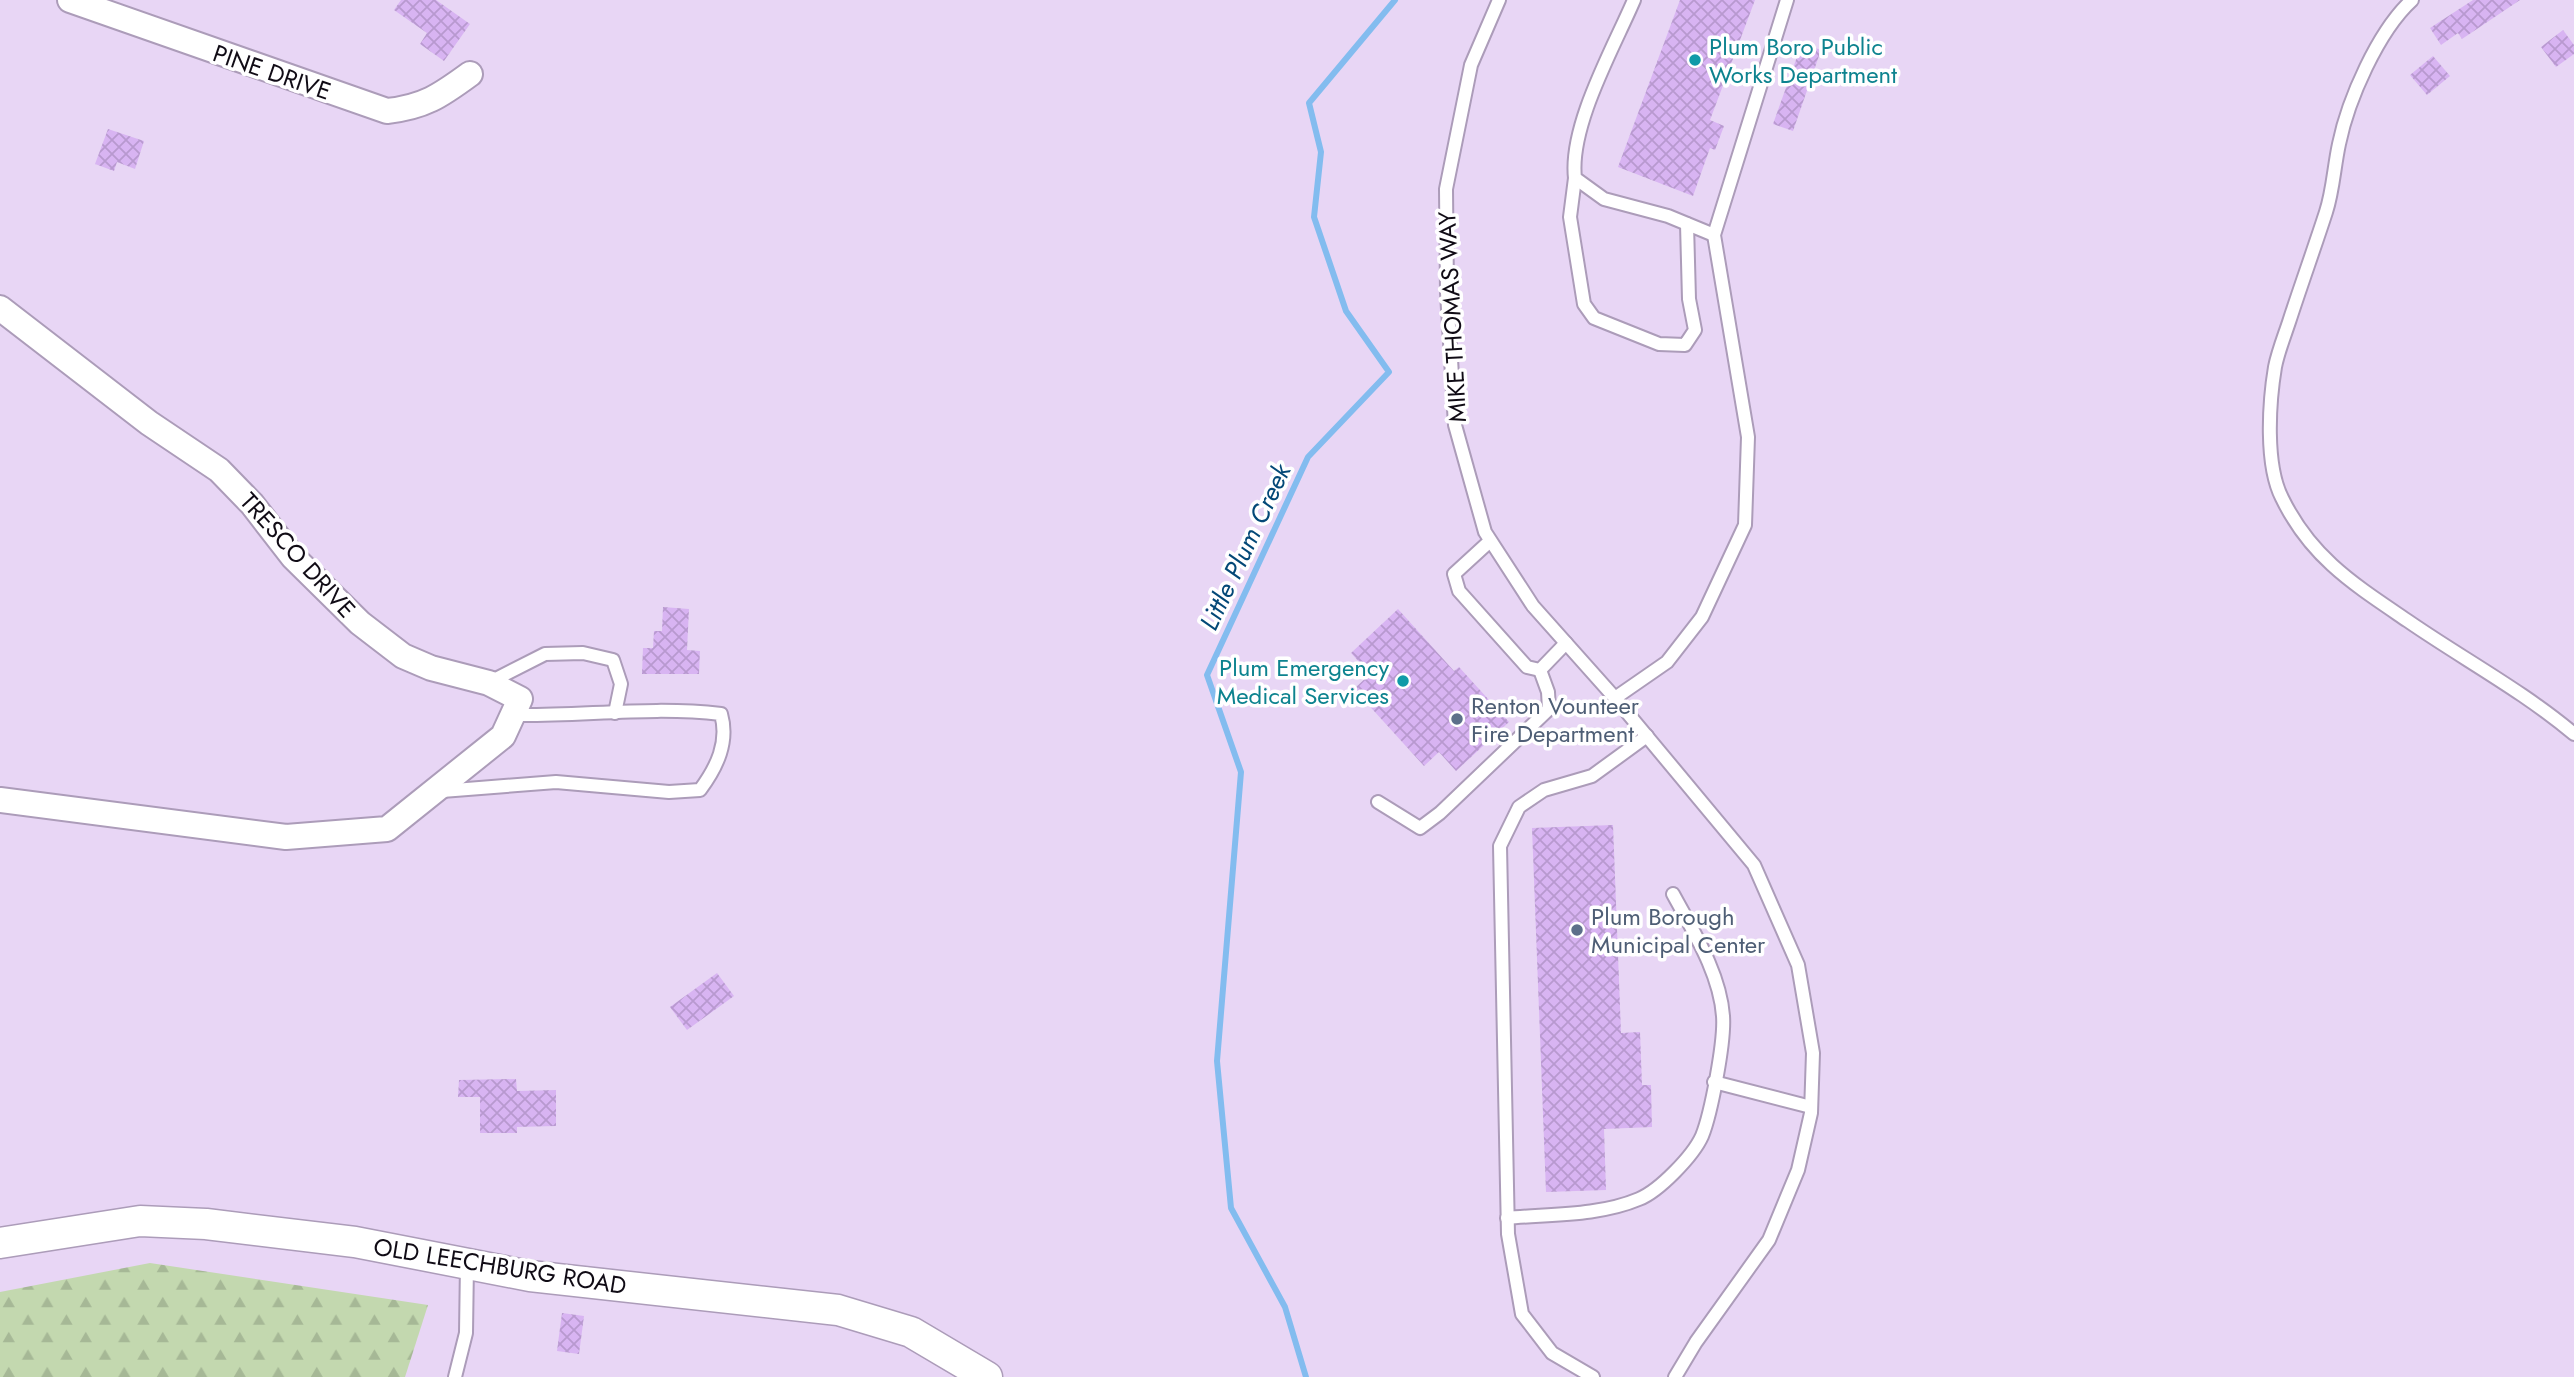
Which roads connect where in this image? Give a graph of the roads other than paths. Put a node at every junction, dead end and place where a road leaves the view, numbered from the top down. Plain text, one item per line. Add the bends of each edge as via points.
1 (70, 0) edge
2 (1499, 0) edge
3 (1634, 0) edge
4 (1787, 0) edge
5 (2412, 0) edge
6 (470, 74) dead end
7 (1575, 178) junction
8 (1687, 224) junction
9 (1714, 235) junction
10 (0, 308) edge
11 (1490, 541) junction
12 (1566, 643) junction
13 (1539, 670) junction
14 (489, 683) junction
15 (1615, 698) junction
16 (615, 713) junction
17 (515, 715) junction
18 (2574, 734) edge
19 (1647, 736) junction
20 (436, 792) junction
21 (0, 800) edge
22 (1378, 802) dead end
23 (1673, 894) dead end
24 (1714, 1082) junction
25 (1811, 1107) junction
26 (1507, 1218) junction
27 (0, 1243) edge
28 (467, 1264) junction
29 (455, 1377) edge
30 (987, 1377) edge
31 (1593, 1377) edge
32 (1675, 1377) edge

1 - 6 street, PINE DRIVE via 387,111 432,101
2 - 11 lane, MIKE THOMAS WAY via 1471,65 1446,189 1454,425
3 - 7 lane via 1582,122 1575,146
4 - 9 lane
5 - 18 lane via 2384,36 2353,98 2339,141 2328,207 2275,366 2272,456 2281,496 2314,550 2354,586 2456,656 2525,696
7 - 8 lane via 1604,199
7 - 8 lane via 1570,217 1584,304 1594,318 1659,344 1685,345 1695,330 1689,299
8 - 9 lane
9 - 15 lane via 1748,437 1745,525 1702,617 1667,662
10 - 14 street, TRESCO DRIVE via 149,423 219,470 293,557 402,656
11 - 12 lane, MIKE THOMAS WAY via 1533,606
11 - 13 lane via 1454,574 1459,591 1527,667
12 - 13 lane
12 - 15 lane, MIKE THOMAS WAY
13 - 22 lane via 1549,709 1440,813 1420,828
14 - 16 lane via 545,654 583,653 613,660 621,684
14 - 17 street, TRESCO DRIVE via 520,699
15 - 19 lane, MIKE THOMAS WAY
16 - 17 lane
16 - 20 lane via 681,709 721,714 726,731 713,772 700,790 669,792 556,782
17 - 20 street via 503,736
19 - 25 lane, MIKE THOMAS WAY via 1760,877 1798,965 1813,1053
19 - 26 lane via 1592,776 1544,790 1519,807 1500,846
20 - 21 street via 387,829 286,837
23 - 24 lane via 1708,962 1723,1016
24 - 25 lane
24 - 26 lane via 1701,1138 1664,1184 1639,1199 1588,1211
25 - 32 lane, MIKE THOMAS WAY via 1798,1170 1769,1240
26 - 31 lane via 1522,1314 1552,1353
27 - 28 street, OLD LEECHBURG ROAD via 153,1221 355,1242
28 - 29 lane via 467,1333
28 - 30 street, OLD LEECHBURG ROAD via 530,1276 838,1310 911,1332

